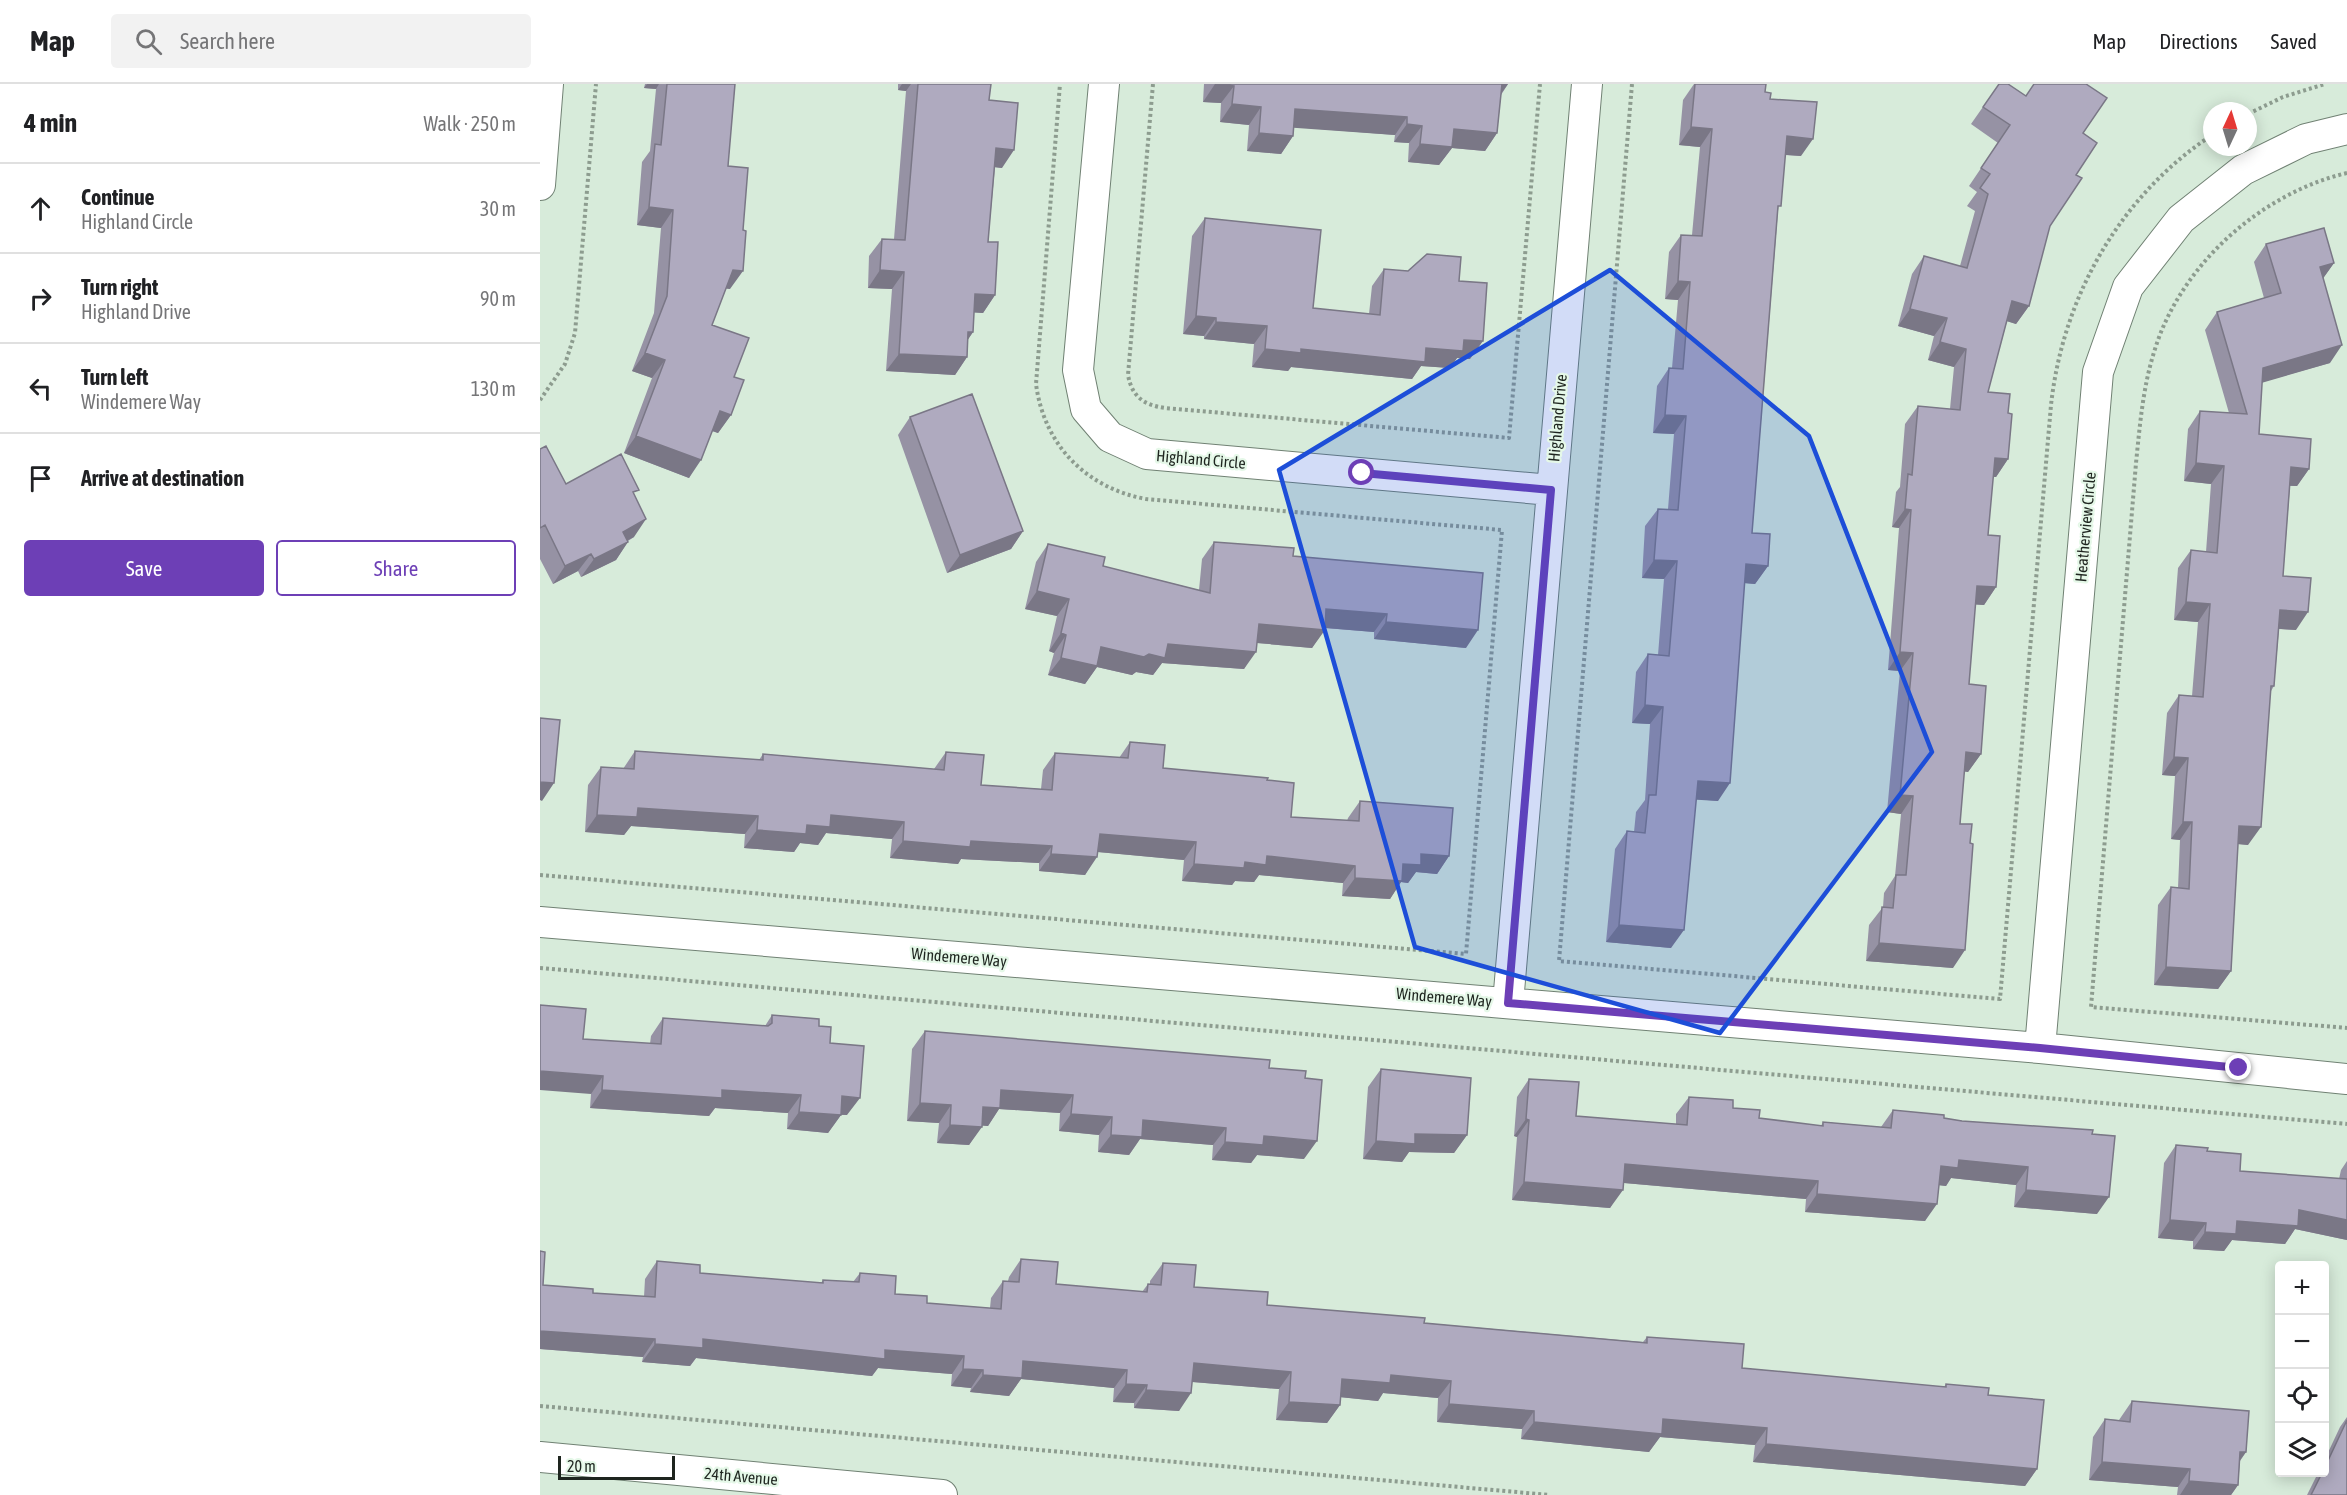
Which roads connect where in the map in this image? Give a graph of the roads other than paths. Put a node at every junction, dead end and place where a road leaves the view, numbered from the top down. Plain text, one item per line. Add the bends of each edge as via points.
1 (548, 84) edge
2 (1104, 84) edge
3 (1587, 84) edge
4 (2347, 129) edge
5 (540, 185) edge
6 (1551, 490) junction
7 (540, 922) edge
8 (1508, 1003) junction
9 (2040, 1048) junction
10 (2347, 1079) edge
11 (540, 1457) edge
12 (942, 1495) edge

1 - 5 street
2 - 6 street, Highland Circle via 1078,370 1086,409 1110,437 1147,454
3 - 6 street, Highland Drive
4 - 9 street, Heatherview Circle via 2306,140 2243,170 2181,219 2128,287 2098,372
6 - 8 street, Highland Drive
7 - 8 street, Windemere Way
8 - 9 street, Windemere Way
9 - 10 street, Windemere Way
11 - 12 street, 24th Avenue

